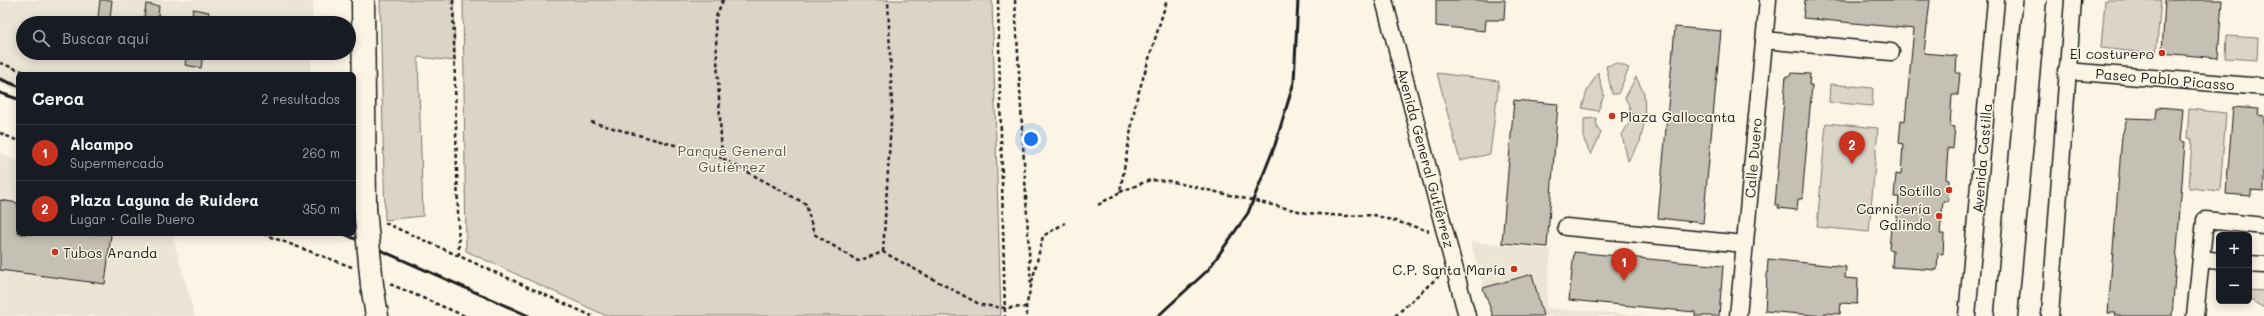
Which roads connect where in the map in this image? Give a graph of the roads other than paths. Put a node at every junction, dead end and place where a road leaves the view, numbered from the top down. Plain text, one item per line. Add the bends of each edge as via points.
1 (363, 0) edge
2 (1384, 0) edge
3 (1768, 0) edge
4 (1996, 0) edge
5 (2035, 0) edge
6 (2073, 0) edge
7 (1764, 40) junction
8 (1891, 52) dead end
9 (2066, 71) junction
10 (2264, 87) edge
11 (2264, 226) edge
12 (1566, 227) dead end
13 (1745, 244) junction
14 (2201, 259) junction
15 (2216, 261) edge
16 (2252, 264) edge
17 (2264, 265) edge
18 (377, 316) edge
19 (1468, 316) edge
20 (1738, 316) edge
21 (1967, 316) edge
22 (2006, 316) edge
23 (2050, 316) edge
24 (2195, 316) edge

1 - 18 main road, bridge via 365,208
2 - 19 street, Avenida General Gutiérrez
3 - 7 street, Calle Duero
4 - 21 street, Avenida Castilla
5 - 22 main road
6 - 9 street
7 - 8 street
7 - 13 street, Calle Duero
9 - 10 street, Paseo Pablo Picasso
9 - 23 street
11 - 14 street via 2205,220
12 - 13 street
13 - 20 street, Calle Duero
14 - 15 street
14 - 24 street
16 - 17 street

